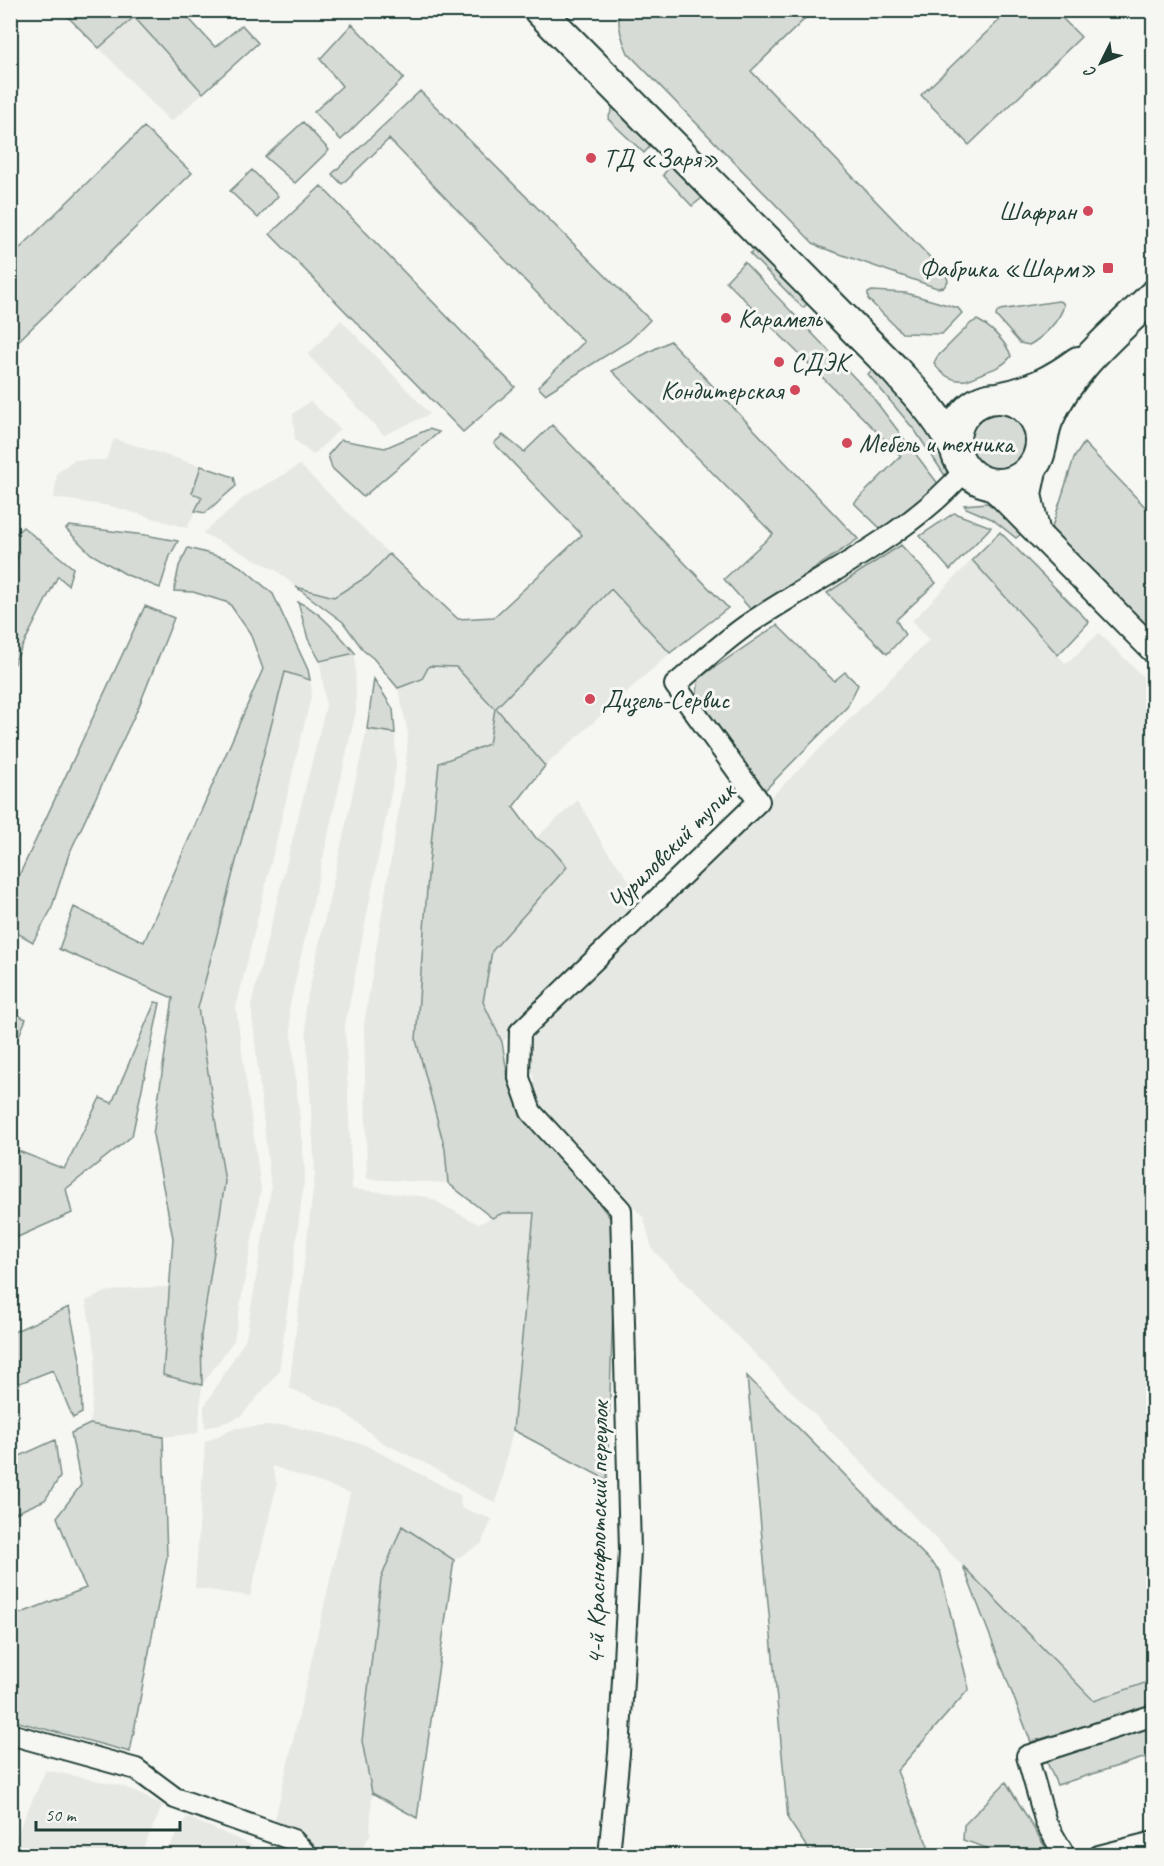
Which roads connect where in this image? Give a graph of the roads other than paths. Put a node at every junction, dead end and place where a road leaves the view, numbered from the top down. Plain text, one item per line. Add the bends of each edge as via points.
1 (539, 10) edge
2 (1154, 295) edge
3 (1102, 345) junction
4 (894, 369) junction
5 (992, 399) junction
6 (1038, 455) junction
7 (969, 468) junction
8 (1038, 534) junction
9 (1154, 651) edge
10 (621, 1210) joint
11 (1154, 1715) edge
12 (10, 1734) edge
13 (1154, 1842) edge
14 (308, 1856) edge
15 (609, 1856) edge
16 (1065, 1856) edge
17 (1099, 1856) edge

1 - 4 main road
2 - 3 main road
3 - 5 main road via 1041,386
3 - 6 main road via 1055,404
4 - 5 main road via 922,393 947,404
4 - 7 main road via 935,415
5 - 6 main road via 1008,399 1035,418 1040,433
5 - 7 main road via 976,404 964,415 957,430 955,442
6 - 7 main road via 1022,477 1006,483 993,483
6 - 8 street via 1029,494
7 - 8 street
7 - 10 street, Чуриловский тупик via 922,512 748,625 675,685 759,801 520,1032 519,1078 531,1112
8 - 9 street
10 - 15 street, 4-й Краснофлотский переулок via 630,1550
11 - 16 street via 1027,1756 1046,1822
12 - 14 street via 136,1769 175,1798 293,1840
13 - 17 street

